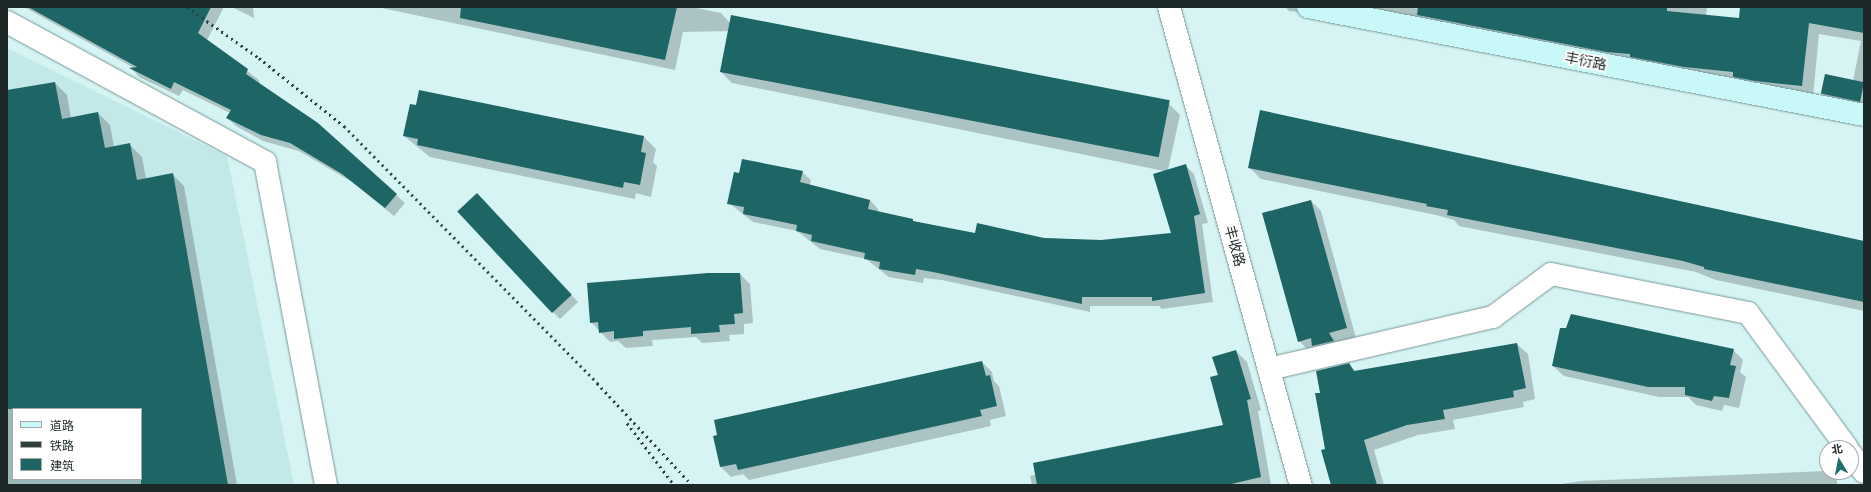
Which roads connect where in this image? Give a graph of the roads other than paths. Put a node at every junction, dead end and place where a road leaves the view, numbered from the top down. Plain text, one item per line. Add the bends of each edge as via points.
1 (1169, 7) edge
2 (1308, 7) edge
3 (7, 22) edge
4 (1864, 115) edge
5 (1269, 369) junction
6 (1841, 440) edge
7 (326, 485) edge
8 (1301, 485) edge

1 - 5 street, 丰收路
2 - 4 street, 丰衍路
3 - 7 street via 265,162
5 - 6 street via 1494,317 1551,274 1748,313
5 - 8 street, 丰收路

